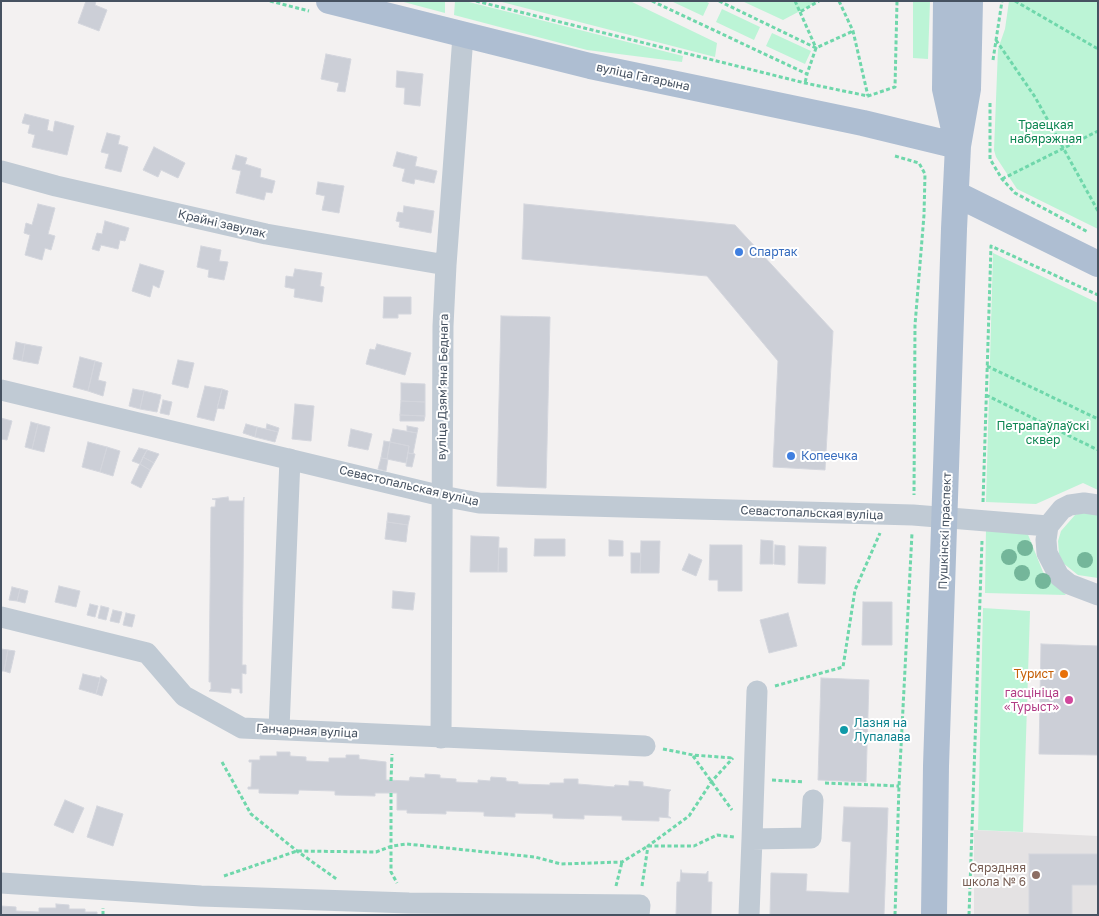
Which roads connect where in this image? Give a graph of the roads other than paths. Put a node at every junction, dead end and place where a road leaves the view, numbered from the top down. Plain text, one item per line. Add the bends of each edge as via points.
1 (329, 1) edge
2 (946, 1) edge
3 (970, 1) edge
4 (463, 36) junction
5 (958, 146) junction
6 (1, 171) edge
7 (956, 194) junction
8 (1098, 264) edge
9 (446, 265) junction
10 (1, 390) edge
11 (290, 459) junction
12 (442, 496) junction
13 (1098, 506) edge
14 (946, 517) junction
15 (1048, 526) junction
16 (1098, 595) edge
17 (1, 616) edge
18 (757, 691) road end
19 (278, 729) junction
20 (440, 738) junction
21 (645, 746) road end
22 (813, 800) dead end
23 (752, 839) junction
24 (1, 883) edge
25 (640, 910) edge
26 (749, 915) edge
27 (934, 915) edge

1 - 4 main road, вуліца Гагарына
2 - 5 main road, Пушкінскі праспект via 945,89
3 - 5 main road, Пушкінскі праспект via 968,89
4 - 5 main road, вуліца Гагарына
4 - 9 street, вуліца Дзямʼяна Беднага
5 - 7 main road, Пушкінскі праспект
6 - 9 street, Крайні завулак via 266,234
7 - 8 main road
7 - 14 main road, Пушкінскі праспект
9 - 12 street, вуліца Дзямʼяна Беднага
10 - 11 street, Севастопальская вуліца
11 - 12 street, Севастопальская вуліца
11 - 19 street
12 - 14 street, Севастопальская вуліца via 479,503
12 - 20 street, вуліца Дзямʼяна Беднага
13 - 15 street via 1070,505 1062,509
14 - 15 street, Севастопальская вуліца
14 - 27 main road, Пушкінскі праспект
15 - 16 street via 1047,553 1059,576 1075,588
17 - 19 street, Ганчарная вуліца via 147,653 184,696 242,728
18 - 23 street
19 - 20 street, Ганчарная вуліца
20 - 21 street, Ганчарная вуліца
22 - 23 street via 811,838
23 - 26 street
24 - 25 street via 201,896

